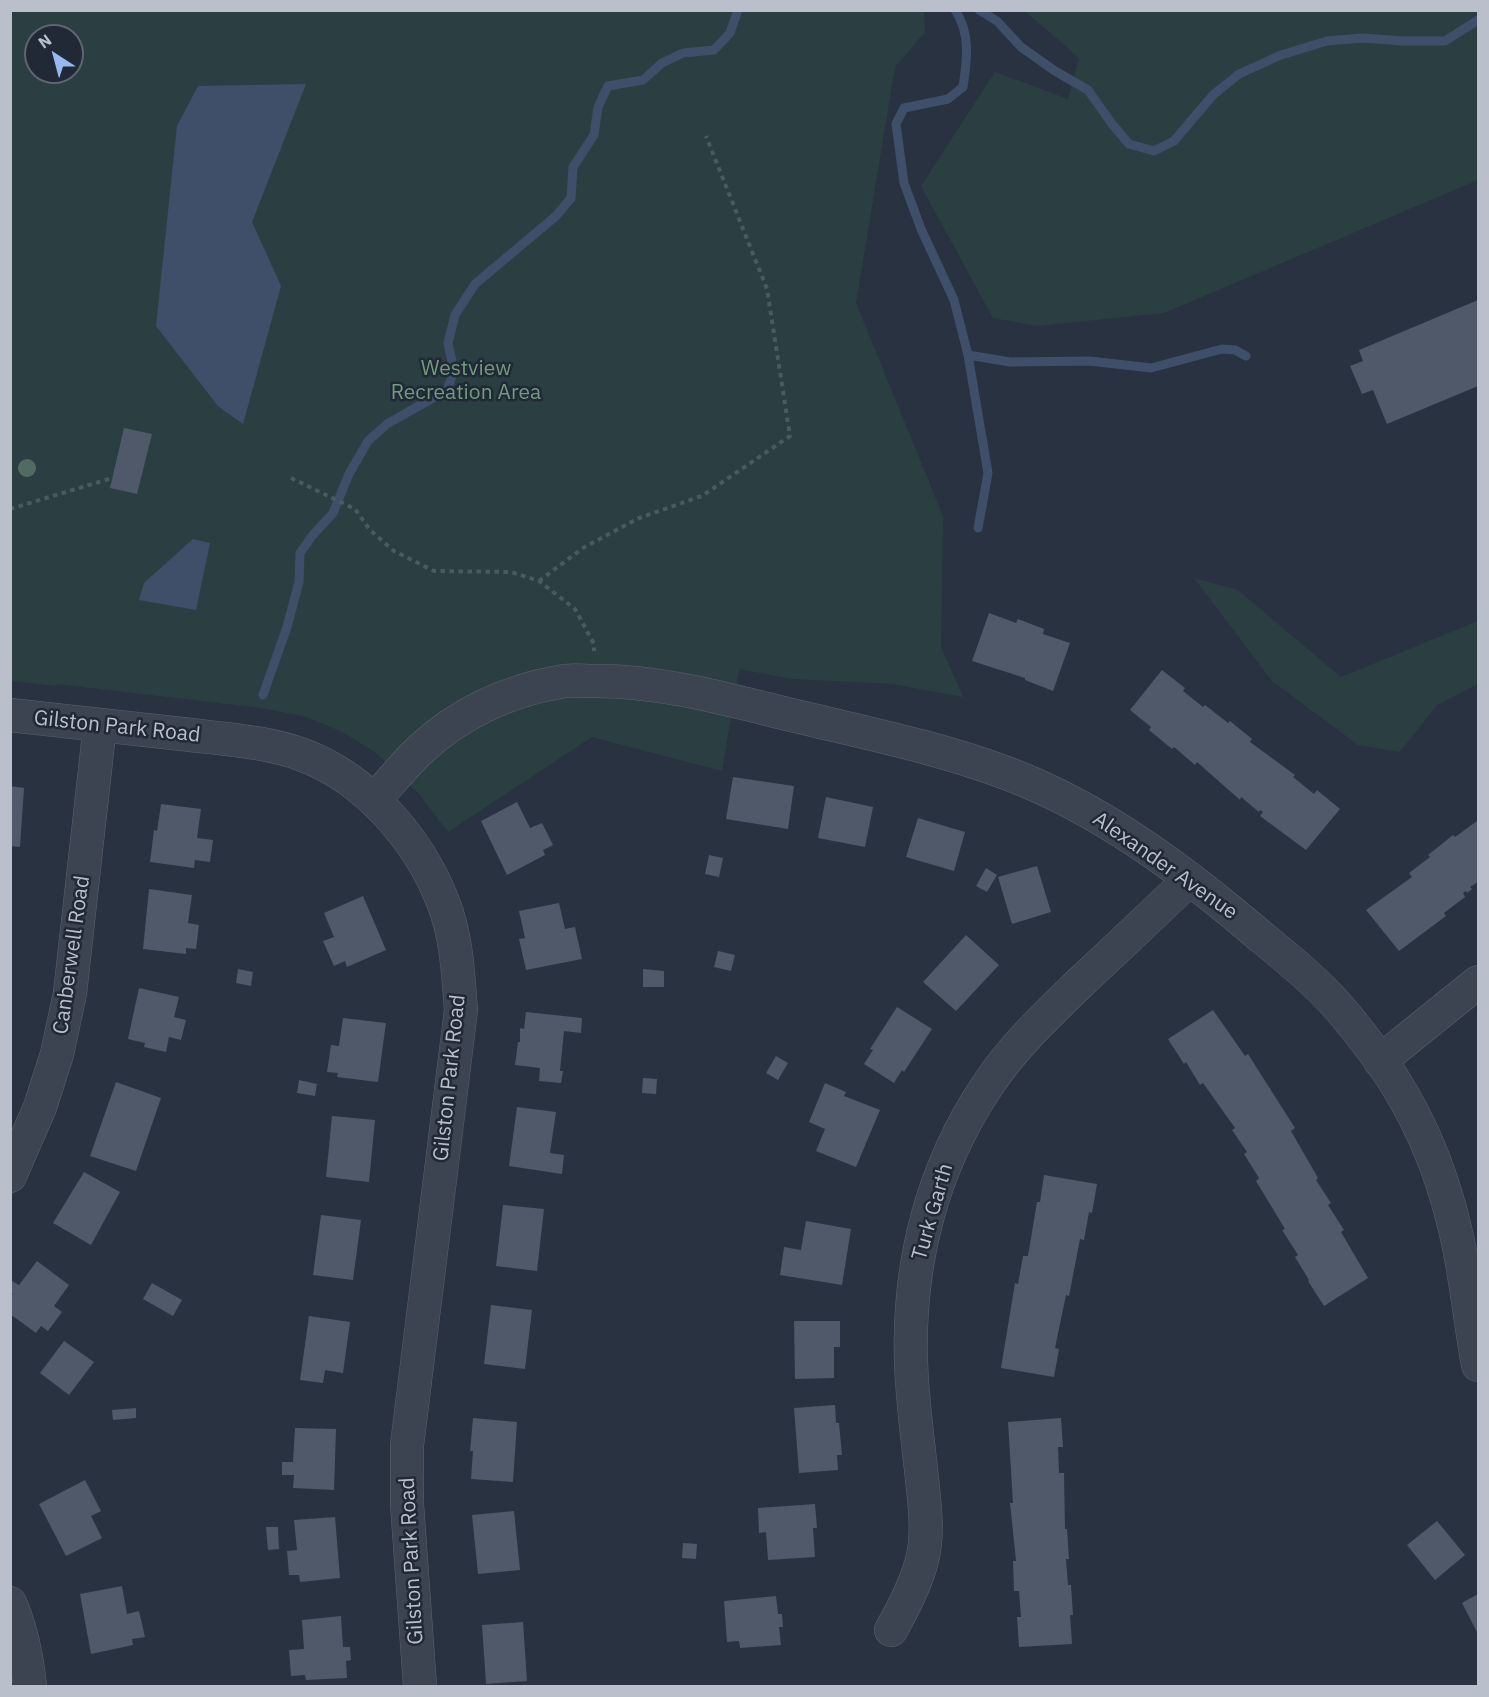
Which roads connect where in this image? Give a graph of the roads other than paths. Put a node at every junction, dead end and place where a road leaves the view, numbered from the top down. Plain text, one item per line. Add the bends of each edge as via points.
1 (10, 715) edge
2 (99, 725) junction
3 (375, 799) junction
4 (1190, 879) junction
5 (1479, 982) edge
6 (1380, 1061) junction
7 (10, 1176) edge
8 (1479, 1365) edge
9 (10, 1603) edge
10 (891, 1630) dead end
11 (30, 1686) edge
12 (420, 1686) edge

1 - 2 street, Gilston Park Road
2 - 3 street, Gilston Park Road via 251,742 303,755 342,775
2 - 7 street, Canberwell Road via 70,993 47,1086
3 - 4 street, Alexander Avenue via 419,750 492,701 562,681 656,686 719,697 951,755 1011,775 1075,804
3 - 12 street, Gilston Park Road via 414,847 444,903 457,954 461,1010 407,1445 407,1504
4 - 6 street, Alexander Avenue via 1298,968 1341,1009
4 - 10 street, Turk Garth via 1019,1046 988,1084 961,1128 937,1181 920,1242 911,1310 911,1362 926,1521 921,1562 909,1599
5 - 6 street
6 - 8 street, Alexander Avenue via 1409,1107 1445,1191 1457,1235
9 - 11 street via 28,1660

